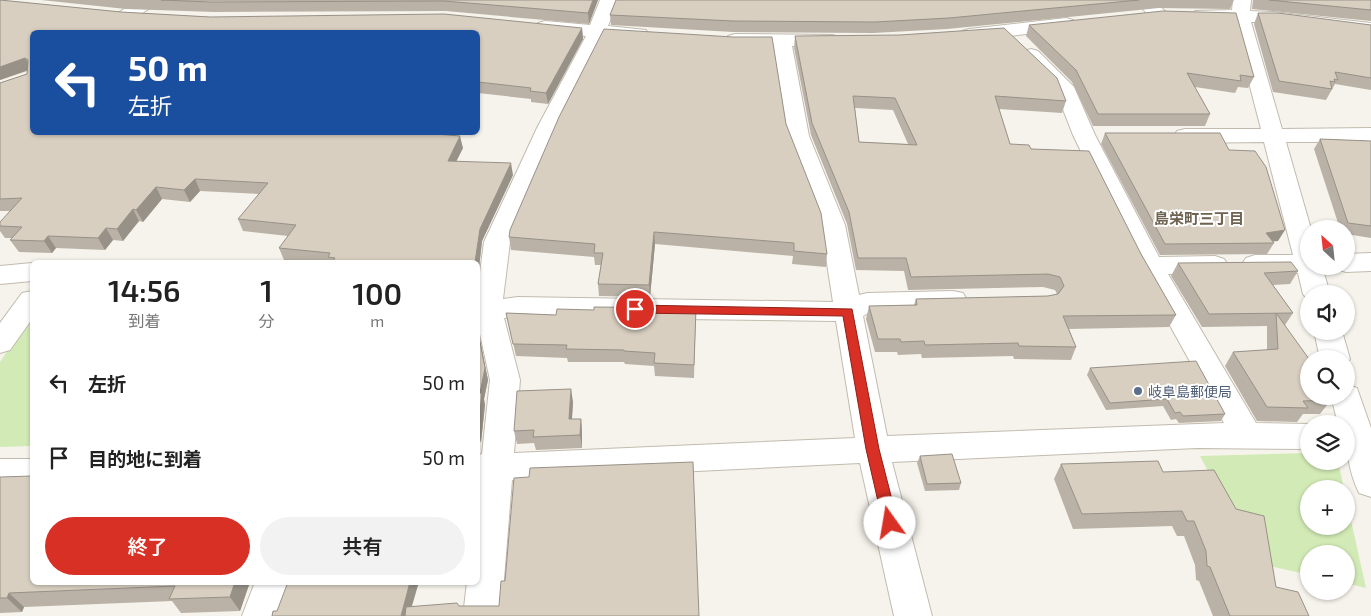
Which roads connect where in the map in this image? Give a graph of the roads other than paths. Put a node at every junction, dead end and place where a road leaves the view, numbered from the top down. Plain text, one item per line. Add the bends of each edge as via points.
1 (609, 0) edge
2 (1145, 0) edge
3 (1241, 8) edge
4 (153, 9) edge
5 (119, 11) edge
6 (1174, 15) junction
7 (1132, 17) edge
8 (1084, 21) edge
9 (530, 25) edge
10 (1371, 29) edge
11 (104, 30) edge
12 (1006, 30) junction
13 (595, 32) junction
14 (654, 35) edge
15 (947, 37) edge
16 (714, 39) edge
17 (782, 41) junction
18 (846, 41) edge
19 (1371, 135) edge
20 (1164, 136) edge
21 (1274, 136) junction
22 (1300, 231) edge
23 (1371, 262) edge
24 (1355, 263) edge
25 (1300, 264) edge
26 (1150, 266) junction
27 (30, 272) edge
28 (0, 275) edge
29 (974, 300) edge
30 (30, 303) edge
31 (483, 310) edge
32 (848, 312) junction
33 (0, 343) edge
34 (1349, 405) edge
35 (1247, 436) junction
36 (1300, 436) edge
37 (1358, 437) edge
38 (873, 449) junction
39 (487, 468) edge
40 (30, 472) edge
41 (0, 473) edge
42 (1371, 483) edge
43 (273, 585) edge
44 (261, 616) edge
45 (482, 616) edge
46 (913, 616) edge

1 - 13 street
2 - 6 street
3 - 6 street
3 - 10 street via 1273,17
3 - 21 street
4 - 5 street
5 - 11 street
6 - 7 street
8 - 12 street
9 - 13 street
12 - 15 street
12 - 26 street via 1064,87 1094,135
13 - 14 street
13 - 31 street via 592,45 548,128 497,242
16 - 17 street
17 - 18 street
17 - 32 street via 798,136 833,225
19 - 21 street
20 - 21 street
21 - 22 street
23 - 24 street
25 - 26 street
26 - 35 street
27 - 28 street
29 - 32 street via 867,302
30 - 33 street
31 - 32 street via 518,307
31 - 39 street via 505,380
32 - 38 street
34 - 37 street
35 - 36 street
35 - 38 street
37 - 42 street
38 - 39 street
38 - 46 street
39 - 45 street
40 - 41 street
43 - 44 street

